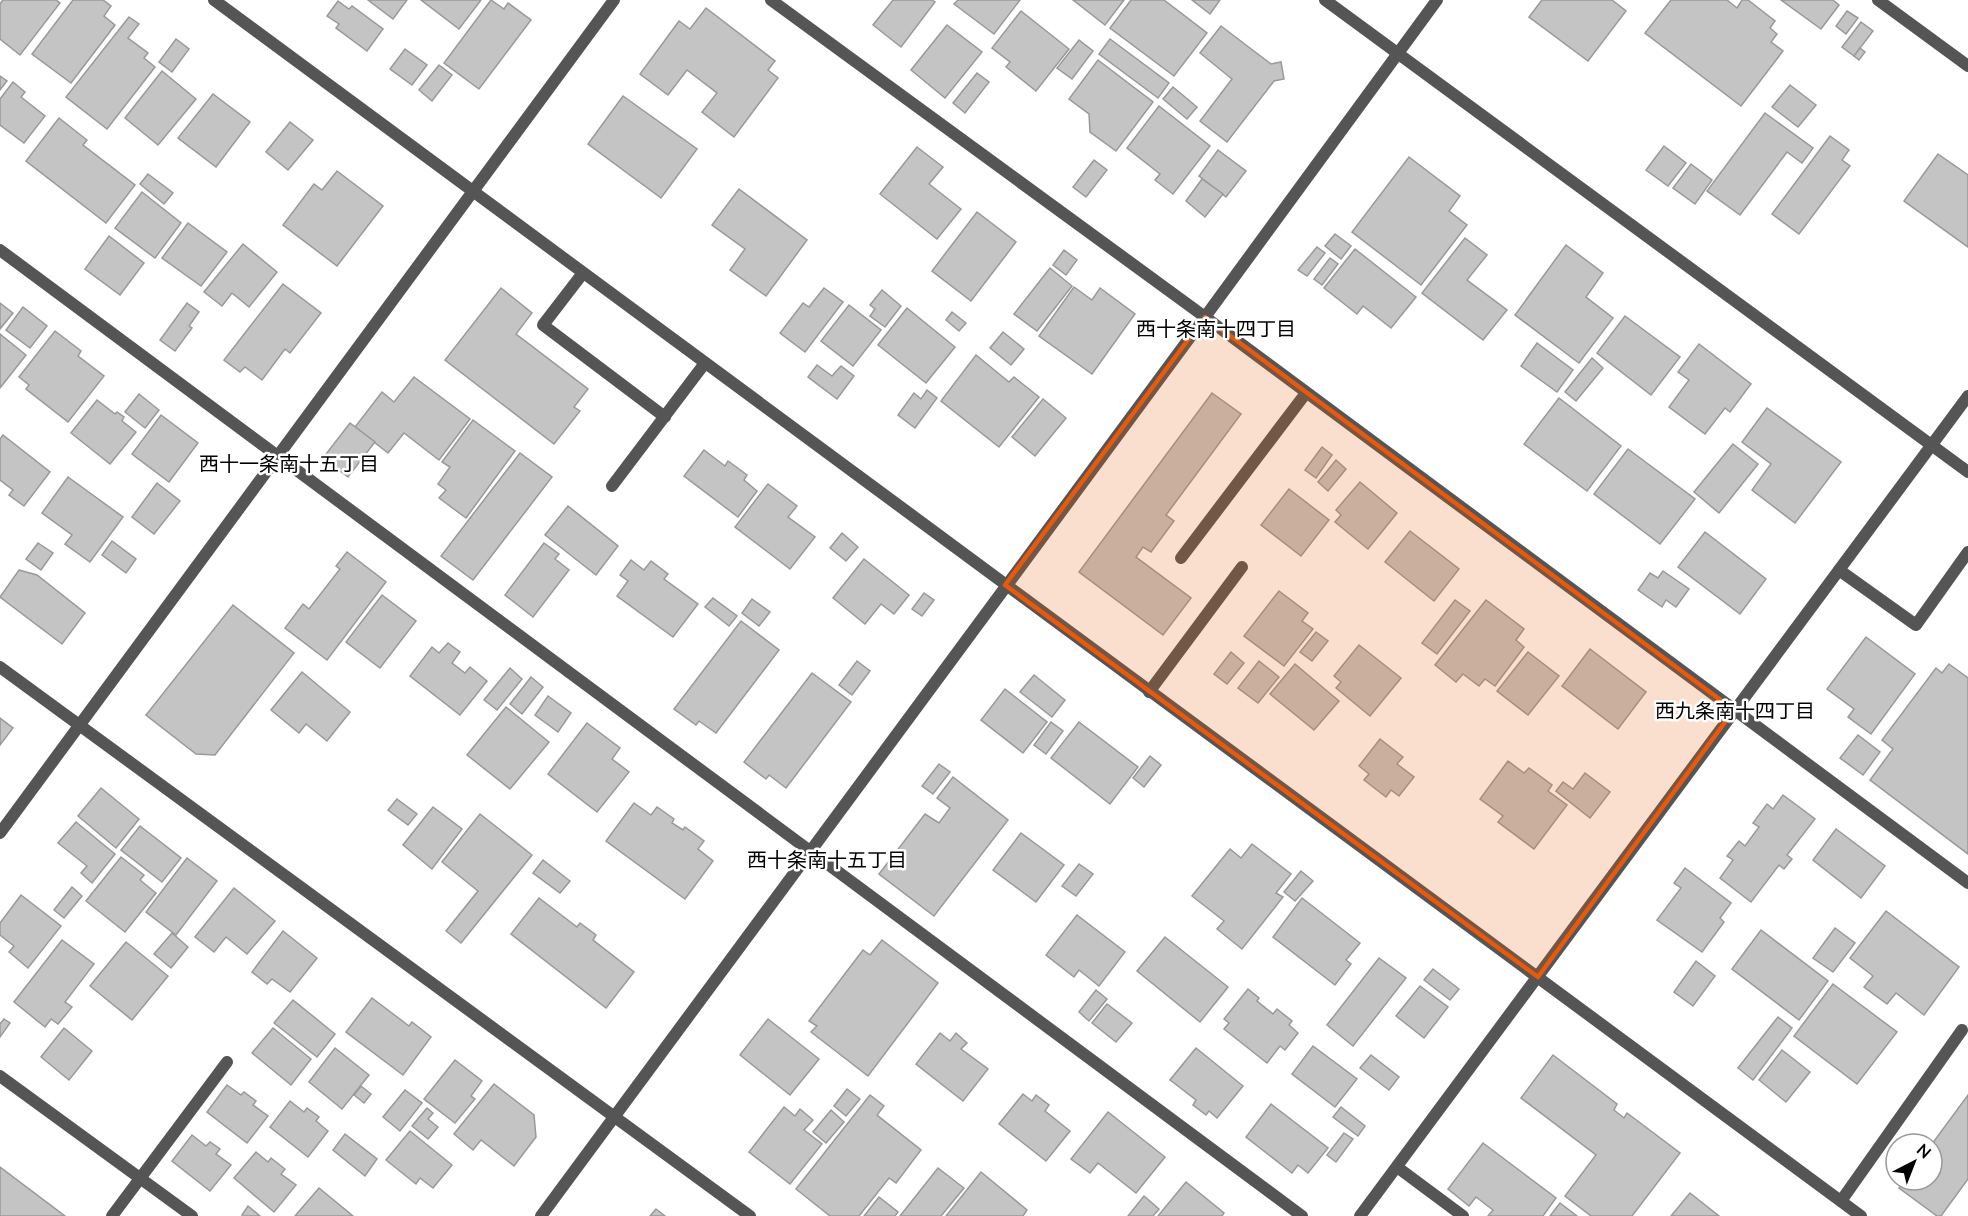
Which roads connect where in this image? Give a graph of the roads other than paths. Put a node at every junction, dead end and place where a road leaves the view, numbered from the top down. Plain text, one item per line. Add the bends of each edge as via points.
1 (214, 0) edge
2 (614, 0) edge
3 (771, 0) edge
4 (1325, 0) edge
5 (1437, 0) edge
6 (1878, 0) edge
7 (1397, 54) junction
8 (1968, 66) edge
9 (473, 191) junction
10 (0, 250) edge
11 (583, 273) junction
12 (1204, 318) junction
13 (705, 363) junction
14 (1306, 393) junction
15 (1968, 396) edge
16 (664, 417) junction
17 (1932, 446) junction
18 (278, 456) junction
19 (1968, 472) edge
20 (612, 486) dead end
21 (1968, 552) edge
22 (1180, 558) dead end
23 (1242, 567) dead end
24 (1839, 570) junction
25 (1005, 585) junction
26 (0, 667) edge
27 (1149, 692) junction
28 (1734, 710) junction
29 (79, 726) junction
30 (0, 834) edge
31 (810, 850) junction
32 (1968, 883) edge
33 (1538, 977) junction
34 (1962, 1030) dead end
35 (227, 1062) dead end
36 (0, 1076) edge
37 (615, 1117) junction
38 (1396, 1167) junction
39 (140, 1178) junction
40 (1841, 1201) junction
41 (112, 1216) edge
42 (192, 1216) edge
43 (540, 1216) edge
44 (750, 1216) edge
45 (1302, 1216) edge
46 (1360, 1216) edge
47 (1463, 1216) edge
48 (1861, 1216) edge

1 - 9 street
2 - 9 street
3 - 12 street
4 - 7 street
5 - 7 street
6 - 8 street
7 - 12 street
7 - 17 street
9 - 11 street
9 - 18 street
10 - 18 street
11 - 13 street
11 - 16 street via 543,325
12 - 14 street
12 - 25 street
13 - 16 street
13 - 25 street
14 - 22 street
14 - 28 street
15 - 17 street
16 - 20 street
17 - 19 street
17 - 24 street
18 - 29 street
18 - 31 street
21 - 24 street via 1916,625
23 - 27 street
24 - 28 street
25 - 27 street
25 - 31 street
26 - 29 street
27 - 33 street
28 - 32 street
28 - 33 street
29 - 30 street
29 - 37 street
31 - 37 street
31 - 45 street
33 - 38 street
33 - 40 street
34 - 40 street
35 - 39 street
36 - 39 street
37 - 43 street
37 - 44 street
38 - 46 street
38 - 47 street
39 - 41 street
39 - 42 street
40 - 48 street

